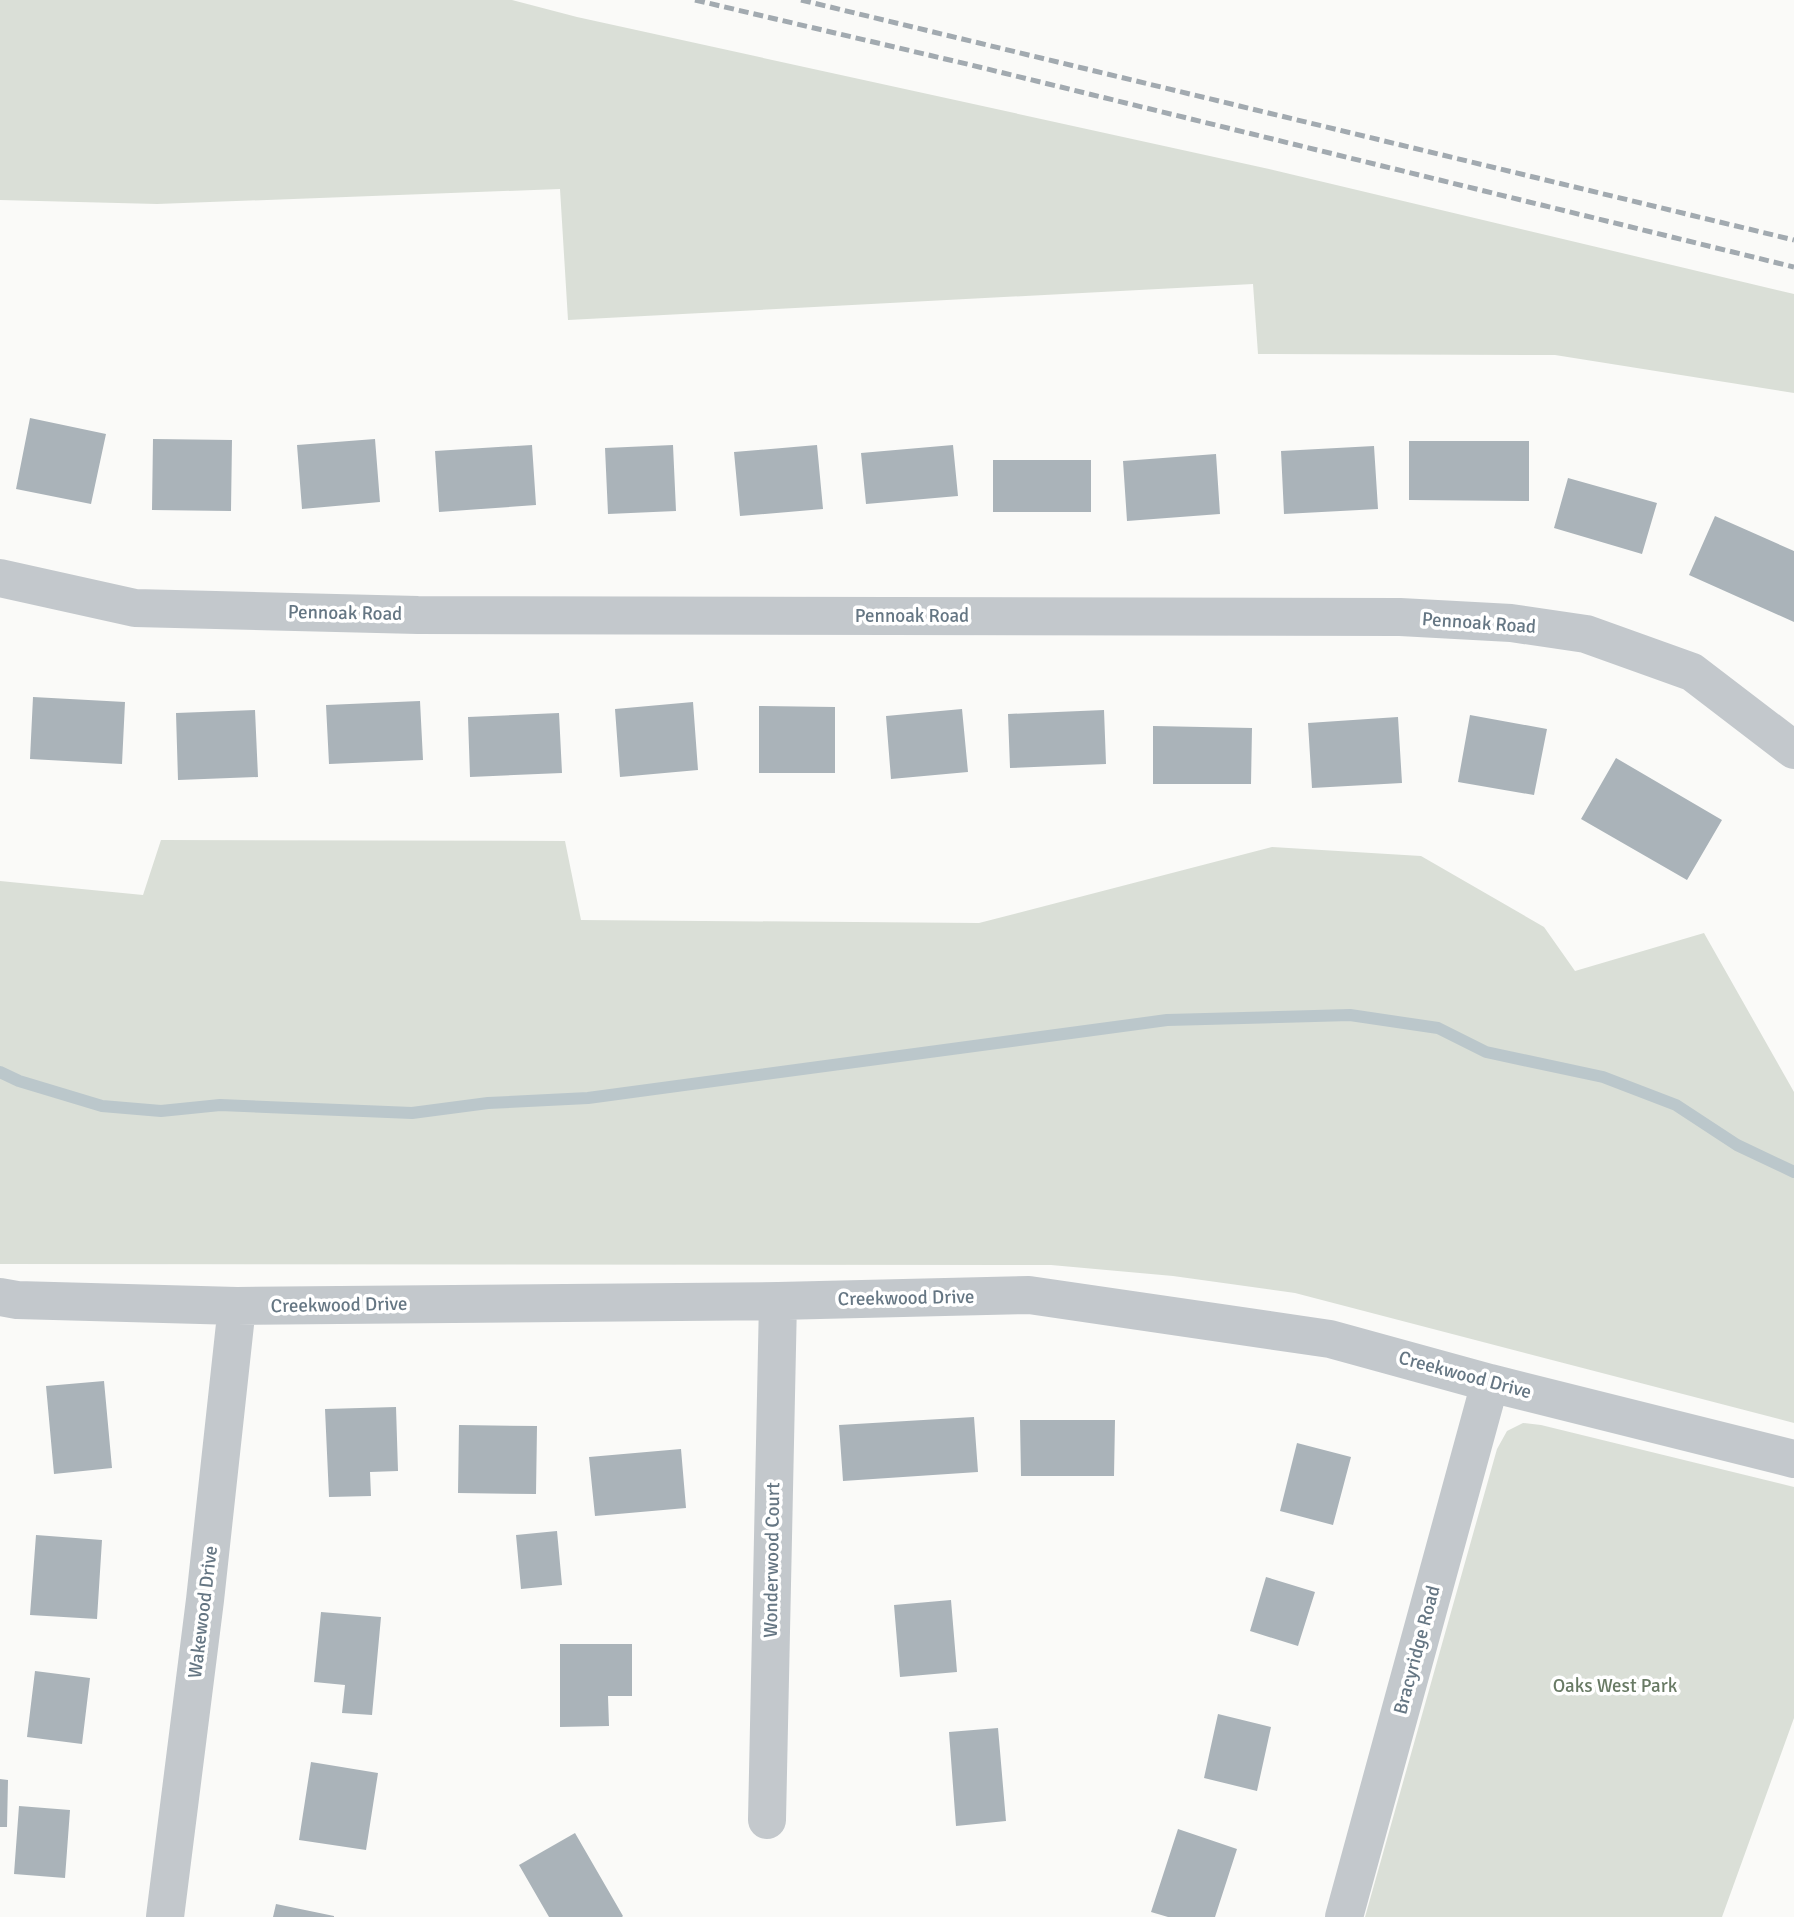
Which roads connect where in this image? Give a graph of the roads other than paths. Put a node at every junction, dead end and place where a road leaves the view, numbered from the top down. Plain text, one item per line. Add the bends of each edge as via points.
1 (0, 578) edge
2 (1794, 750) edge
3 (0, 1297) edge
4 (778, 1301) junction
5 (237, 1306) junction
6 (1490, 1383) junction
7 (1794, 1459) edge
8 (767, 1820) dead end
9 (165, 1917) edge
10 (1345, 1917) edge

1 - 2 street, Pennoak Road via 135,608 418,615 1400,617 1511,623 1586,634 1692,672
3 - 5 street, Creekwood Drive
4 - 5 street, Creekwood Drive
4 - 6 street, Creekwood Drive via 1030,1295 1330,1339
4 - 8 street, Wonderwood Court
5 - 9 street, Wakewood Drive
6 - 7 street, Creekwood Drive
6 - 10 street, Bracyridge Road

